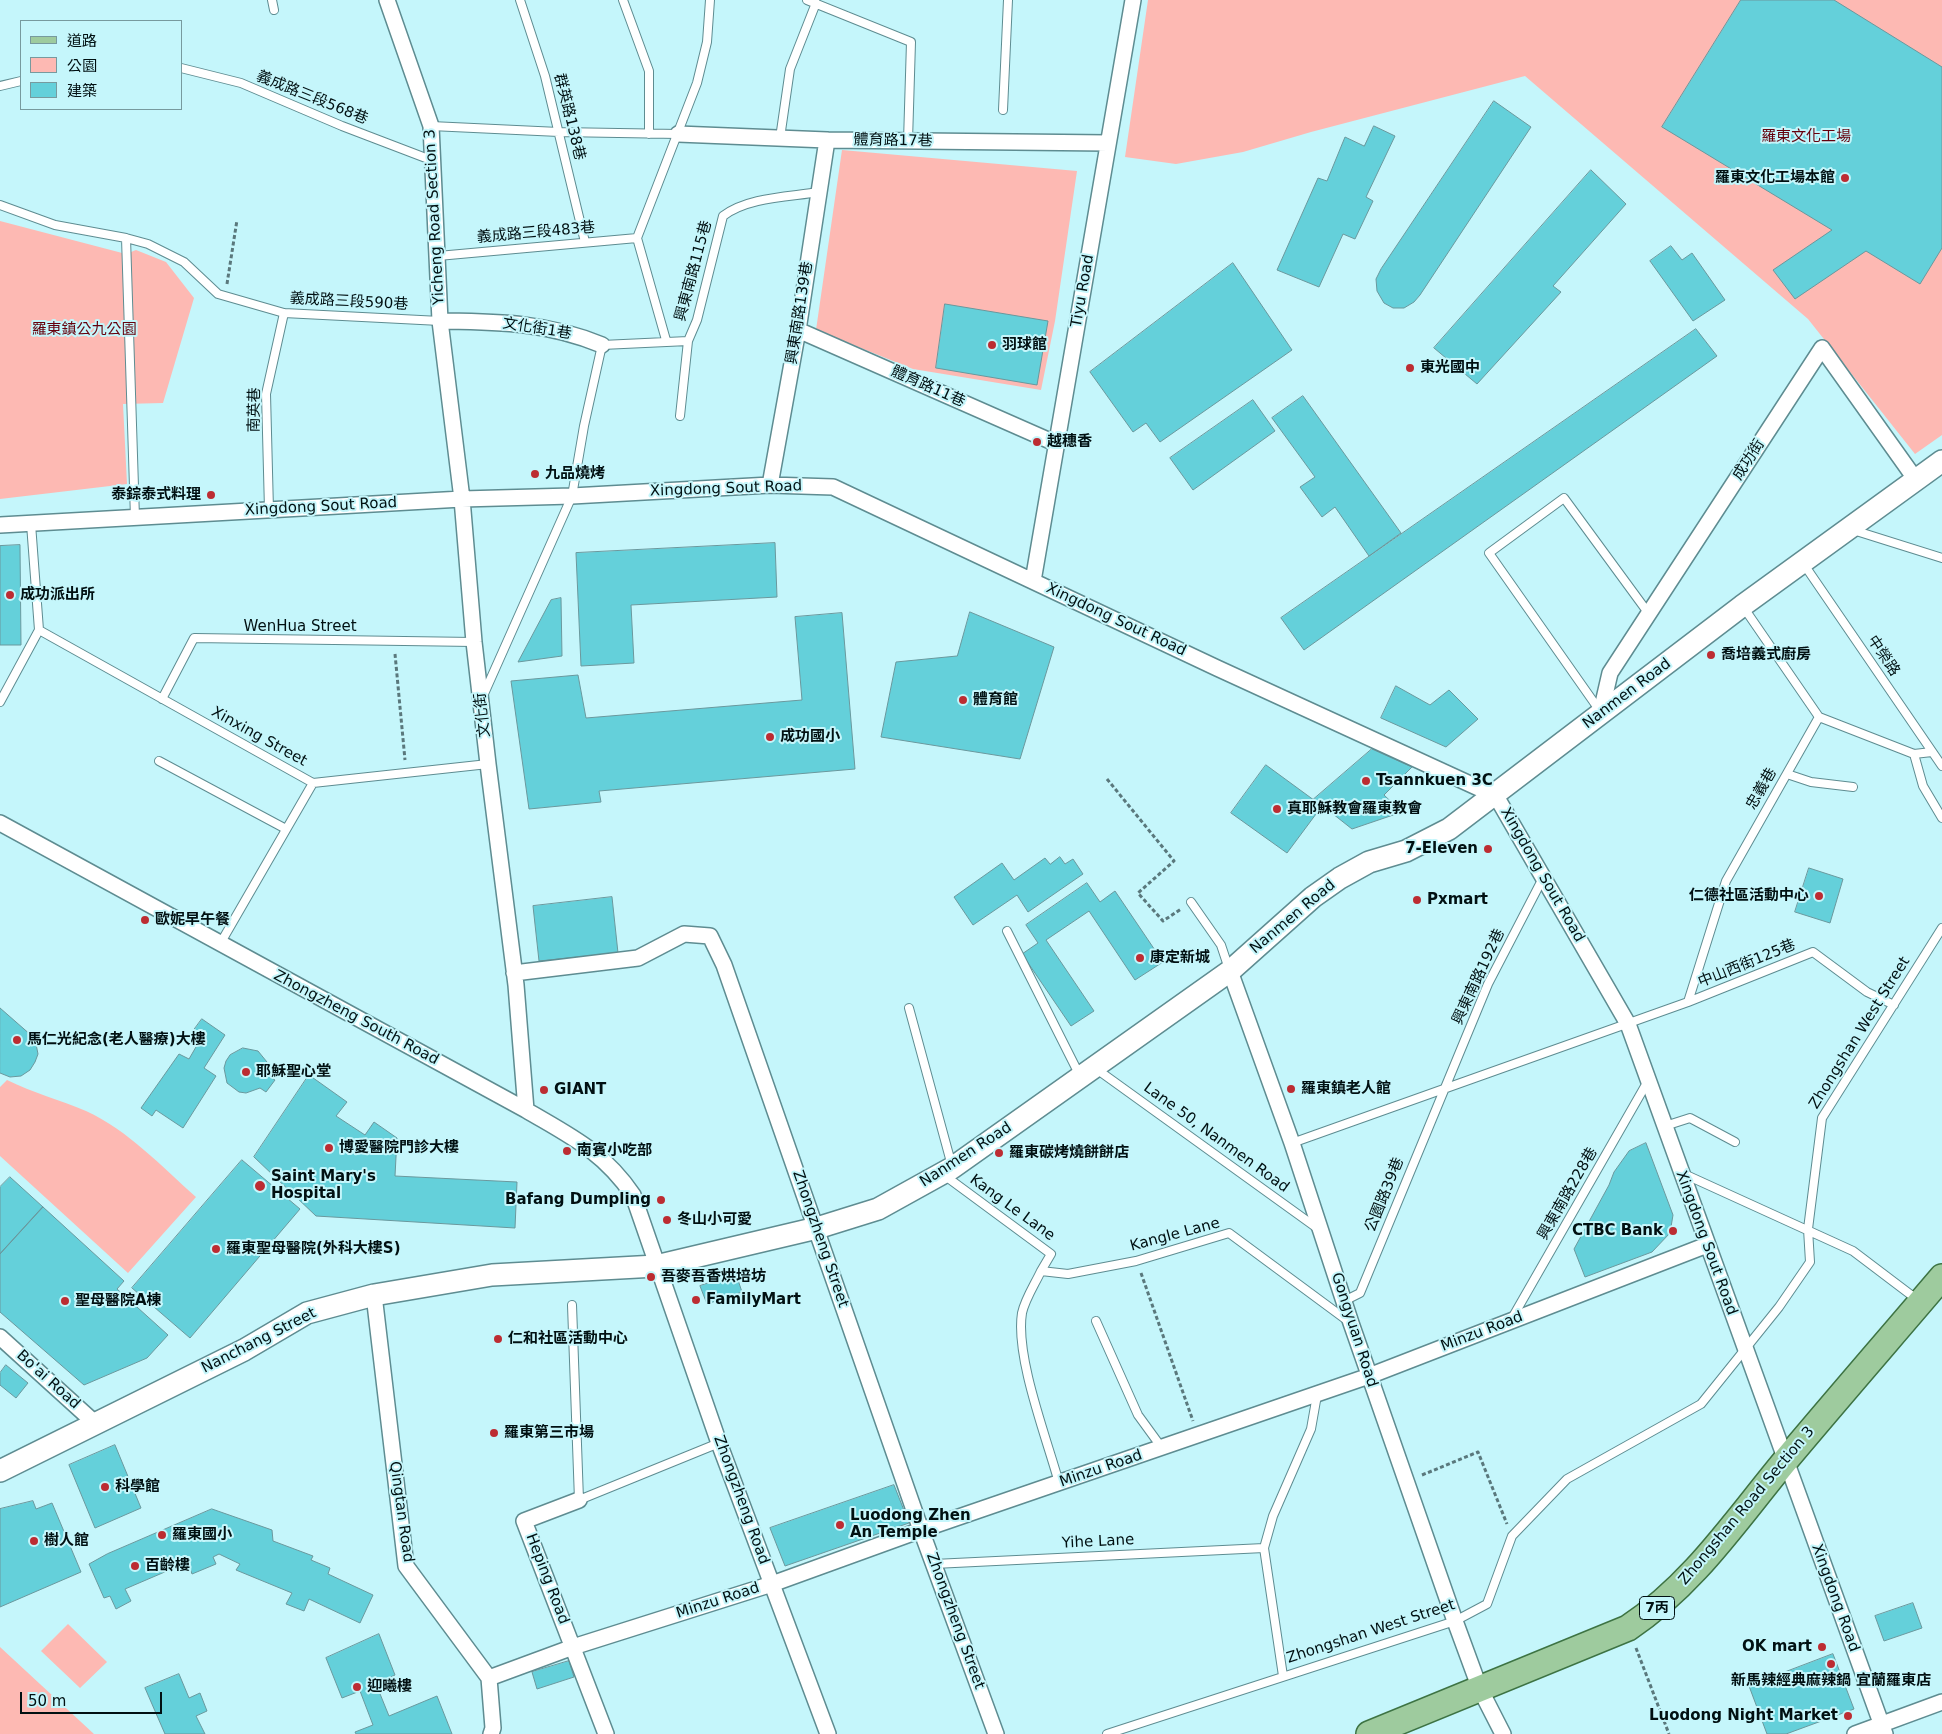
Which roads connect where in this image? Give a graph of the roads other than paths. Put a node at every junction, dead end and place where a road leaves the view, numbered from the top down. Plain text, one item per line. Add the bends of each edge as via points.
1 (272, 0) edge
2 (387, 0) edge
3 (520, 0) edge
4 (623, 0) edge
5 (710, 0) edge
6 (808, 0) edge
7 (1008, 0) edge
8 (1133, 0) edge
9 (816, 3) junction
10 (274, 10) dead end
11 (182, 68) edge
12 (20, 81) edge
13 (0, 86) edge
14 (1004, 110) dead end
15 (431, 126) junction
16 (558, 132) junction
17 (649, 134) junction
18 (678, 134) junction
19 (780, 138) junction
20 (827, 140) junction
21 (908, 141) junction
22 (1108, 143) junction
23 (431, 160) junction
24 (819, 192) junction
25 (0, 205) edge
26 (126, 238) junction
27 (637, 238) junction
28 (585, 242) junction
29 (438, 256) junction
30 (284, 313) junction
31 (440, 321) junction
32 (798, 330) junction
33 (666, 340) junction
34 (688, 341) junction
35 (602, 345) junction
36 (680, 416) dead end
37 (1057, 444) junction
38 (1942, 461) edge
39 (1916, 480) junction
40 (770, 485) junction
41 (572, 496) junction
42 (462, 499) junction
43 (269, 510) junction
44 (135, 518) junction
45 (31, 524) junction
46 (0, 525) edge
47 (1847, 528) junction
48 (1942, 558) edge
49 (1802, 562) junction
50 (1033, 581) junction
51 (1742, 606) junction
52 (1649, 614) junction
53 (38, 630) junction
54 (474, 642) junction
55 (162, 698) junction
56 (482, 699) junction
57 (0, 702) edge
58 (1601, 712) junction
59 (1819, 717) junction
60 (1932, 752) junction
61 (1914, 754) junction
62 (159, 762) dead end
63 (488, 764) junction
64 (1942, 766) edge
65 (1786, 774) junction
66 (313, 783) junction
67 (1853, 787) dead end
68 (1496, 796) junction
69 (1942, 818) edge
70 (0, 824) edge
71 (286, 829) junction
72 (1543, 878) junction
73 (1191, 902) road end
74 (1942, 928) edge
75 (1007, 930) dead end
76 (220, 944) junction
77 (1230, 971) junction
78 (514, 972) junction
79 (1688, 1002) junction
80 (1894, 1005) junction
81 (910, 1008) dead end
82 (1628, 1024) junction
83 (1087, 1072) junction
84 (1648, 1081) junction
85 (1443, 1090) junction
86 (526, 1110) junction
87 (1664, 1126) junction
88 (1735, 1142) dead end
89 (1292, 1143) junction
90 (947, 1171) junction
91 (1681, 1173) junction
92 (816, 1228) junction
93 (1808, 1229) junction
94 (1323, 1232) junction
95 (1707, 1245) junction
96 (656, 1266) junction
97 (1042, 1271) junction
98 (1942, 1276) edge
99 (374, 1295) junction
100 (1344, 1301) junction
101 (1920, 1302) junction
102 (572, 1305) dead end
103 (1096, 1321) dead end
104 (1510, 1321) junction
105 (1351, 1323) junction
106 (0, 1337) edge
107 (1745, 1350) junction
108 (1369, 1376) junction
109 (1317, 1395) junction
110 (96, 1424) junction
111 (719, 1442) junction
112 (1162, 1448) junction
113 (1785, 1461) junction
114 (0, 1471) edge
115 (1060, 1484) junction
116 (579, 1500) junction
117 (921, 1530) junction
118 (1264, 1548) junction
119 (934, 1564) junction
120 (772, 1584) junction
121 (1455, 1621) junction
122 (573, 1647) junction
123 (1282, 1676) junction
124 (489, 1678) junction
125 (1480, 1689) junction
126 (1942, 1702) edge
127 (1883, 1729) edge
128 (491, 1734) edge
129 (606, 1734) edge
130 (828, 1734) edge
131 (996, 1734) edge
132 (1107, 1734) edge
133 (1369, 1734) edge
134 (1503, 1734) edge
135 (1855, 1734) edge

1 - 10 lane
2 - 15 street, Yicheng Road Section 3
3 - 16 lane, 群英路138巷 via 545,76
4 - 17 lane via 648,71
5 - 18 lane via 707,42 697,84
6 - 9 lane
7 - 14 lane
8 - 22 street, Tiyu Road
9 - 19 lane via 790,69
9 - 21 lane via 911,42
11 - 23 lane, 義成路三段568巷 via 241,83
12 - 13 lane
15 - 16 lane
15 - 23 street, Yicheng Road Section 3
16 - 17 lane
16 - 28 lane, 群英路138巷
17 - 18 lane
18 - 19 street, 體育路17巷
18 - 27 lane
19 - 20 street, 體育路17巷
20 - 21 street, 體育路17巷
20 - 24 street, 興東南路139巷
21 - 22 street, 體育路17巷
22 - 37 street, Tiyu Road
23 - 29 street, Yicheng Road Section 3
24 - 32 street, 興東南路139巷
24 - 34 lane, 興東南路115巷 via 734,208 723,216 697,320
25 - 26 lane, 義成路三段590巷 via 55,225
26 - 30 lane, 義成路三段590巷 via 148,244 184,262 218,294
26 - 44 lane
27 - 28 lane, 義成路三段483巷
27 - 33 lane
28 - 29 lane, 義成路三段483巷
29 - 31 street, Yicheng Road Section 3
30 - 31 lane, 義成路三段590巷
30 - 43 lane, 南英巷 via 266,394
31 - 35 street, 文化街1巷 via 521,323 572,333
31 - 42 street, 文化街
32 - 37 street, 體育路11巷
32 - 40 street, 興東南路139巷
33 - 34 lane, 興東南路115巷
33 - 35 lane, 興東南路115巷
34 - 36 lane
35 - 41 lane
37 - 50 street, Tiyu Road
38 - 39 street, Nanmen Road
39 - 47 street, Nanmen Road
39 - 52 street, 成功街 via 1822,348
40 - 41 street, Xingdong Sout Road
40 - 50 street, Xingdong Sout Road via 833,486
41 - 42 street, Xingdong Sout Road
41 - 56 lane
42 - 43 street, Xingdong Sout Road
42 - 54 street, 文化街
43 - 44 street, Xingdong Sout Road
44 - 45 street, Xingdong Sout Road
45 - 46 street, Xingdong Sout Road
45 - 53 lane
47 - 48 lane
47 - 49 street, Nanmen Road
49 - 51 street, Nanmen Road
49 - 60 lane, 中榮路
50 - 68 street, Xingdong Sout Road
51 - 58 street, Nanmen Road
51 - 59 lane
52 - 58 street, 成功街 via 1610,673
52 - 58 lane via 1564,498 1489,553
53 - 55 lane, Xinxing Street
53 - 57 lane
54 - 55 lane, WenHua Street via 194,638
54 - 56 street, 文化街
55 - 66 lane, Xinxing Street
56 - 63 street, 文化街
58 - 68 street, Nanmen Road
59 - 61 lane
59 - 65 lane, 忠義巷
60 - 61 lane
60 - 64 lane, 中榮路
61 - 69 lane via 1923,786
62 - 71 lane
63 - 66 lane, Xinxing Street
63 - 78 street, 文化街
65 - 67 lane via 1811,782
65 - 79 lane, 忠義巷 via 1726,881
66 - 71 lane
68 - 72 street, Xingdong Sout Road
68 - 77 street, Nanmen Road via 1449,829 1406,851 1368,862 1340,878 1313,897
70 - 76 street, Zhongzheng South Road
71 - 76 lane
72 - 82 street, Xingdong Sout Road
72 - 85 lane, 興東南路192巷 via 1488,984
73 - 77 lane via 1221,946
74 - 80 lane, Zhongshan West Street
75 - 83 lane
76 - 86 street, Zhongzheng South Road
77 - 83 street, Nanmen Road
77 - 89 street, Gongyuan Road
78 - 86 street, 文化街
78 - 92 street, Zhongzheng Street via 638,958 684,934 710,936 724,965
79 - 80 lane, 中山西街125巷 via 1813,952 1867,992
79 - 82 lane, 中山西街125巷
80 - 93 lane, Zhongshan West Street via 1822,1118
81 - 90 lane
82 - 84 street, Xingdong Sout Road
82 - 85 lane, 中山西街125巷
83 - 90 street, Nanmen Road
83 - 94 lane, Lane 50, Nanmen Road
84 - 87 street, Xingdong Sout Road
84 - 104 lane, 興東南路228巷
85 - 89 lane, 中山西街125巷
85 - 100 lane, 公園路39巷 via 1360,1293
86 - 96 street, Zhongzheng South Road via 590,1147 618,1173 632,1195
87 - 88 lane via 1690,1118
87 - 91 street, Xingdong Sout Road
89 - 94 street, Gongyuan Road
90 - 92 street, Nanmen Road via 878,1209
90 - 97 lane, Kang Le Lane via 1051,1254
91 - 93 lane
91 - 95 street, Xingdong Sout Road
92 - 96 street, Nanmen Road
92 - 117 street, Zhongzheng Street
93 - 101 lane via 1853,1251
93 - 107 lane, Zhongshan West Street via 1810,1262
94 - 100 street, Gongyuan Road
95 - 104 street, Minzu Road
95 - 107 street, Xingdong Sout Road
96 - 99 street, Nanchang Street via 492,1275
96 - 111 street, Zhongzheng Road
97 - 105 lane, Kangle Lane via 1068,1274 1136,1261 1228,1233
97 - 115 lane via 1023,1310 1020,1331 1024,1358
98 - 101 main road, Zhongshan Road Section 3 / 7丙
99 - 110 street, Nanchang Street via 307,1313 244,1350
99 - 124 street, Qingtan Road via 406,1566
100 - 105 street, Gongyuan Road
101 - 113 main road, Zhongshan Road Section 3 / 7丙
102 - 116 lane
103 - 112 lane via 1134,1409
104 - 108 street, Minzu Road
105 - 108 street, Gongyuan Road
106 - 110 street, Bo'ai Road
107 - 113 street, Xingdong Sout Road
107 - 121 lane, Zhongshan West Street via 1701,1404 1567,1479 1512,1536 1487,1604
108 - 109 street, Minzu Road
108 - 121 street, Gongyuan Road
109 - 112 street, Minzu Road
109 - 118 lane via 1311,1428 1273,1516
110 - 114 street, Nanchang Street
111 - 116 lane
111 - 120 street, Zhongzheng Road
112 - 115 street, Minzu Road
113 - 125 main road, Zhongshan Road Section 3 / 7丙 via 1698,1569 1672,1595 1628,1628
113 - 127 street, Xingdong Road
115 - 117 street, Minzu Road
116 - 122 street, Heping Road via 524,1521
117 - 119 street, Zhongzheng Street
117 - 120 street, Minzu Road
118 - 119 lane, Yihe Lane
118 - 123 lane
119 - 131 street, Zhongzheng Street
120 - 122 street, Minzu Road
120 - 130 street, Zhongzheng Road
121 - 123 lane, Zhongshan West Street
121 - 125 street, Gongyuan Road
122 - 124 street, Minzu Road
122 - 129 street, Heping Road
123 - 132 lane, Zhongshan West Street
124 - 128 street
125 - 133 main road, Zhongshan Road Section 3 / 7丙
125 - 134 street, Gongyuan Road
126 - 127 street
127 - 135 street

